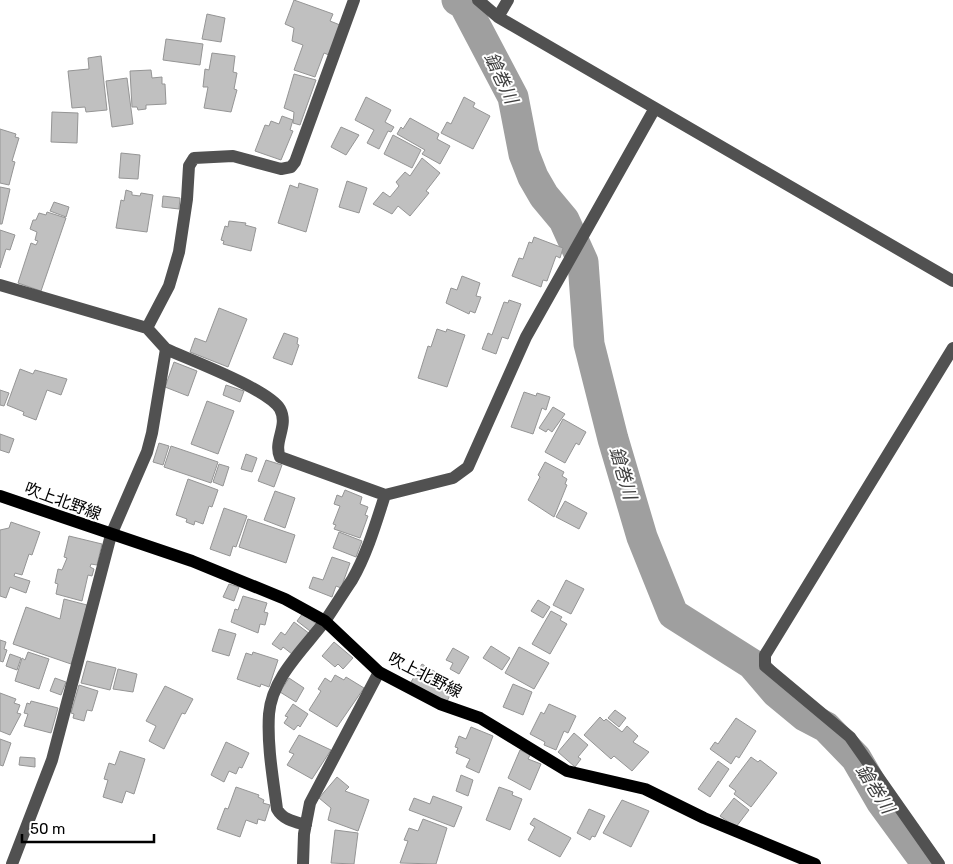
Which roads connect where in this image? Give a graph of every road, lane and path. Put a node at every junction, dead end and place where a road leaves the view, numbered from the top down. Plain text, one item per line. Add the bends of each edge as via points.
1 (354, 0) edge
2 (478, 0) edge
3 (508, 0) edge
4 (498, 17) junction
5 (654, 108) junction
6 (953, 282) edge
7 (0, 286) edge
8 (148, 328) junction
9 (953, 348) edge
10 (166, 349) junction
11 (385, 494) junction
12 (0, 496) edge
13 (110, 535) junction
14 (325, 621) junction
15 (379, 672) junction
16 (306, 825) junction
17 (12, 864) edge
18 (303, 864) edge
19 (814, 864) edge
20 (939, 864) edge

1 - 8 street via 295,162 290,167 281,169 232,156 194,158 189,166 179,252 169,286
2 - 4 street
3 - 4 street
4 - 5 street
5 - 6 street
5 - 11 street via 526,337 468,467 453,478
7 - 8 street
8 - 10 street
9 - 20 street via 765,656 765,666 850,737
10 - 11 street via 267,395 280,410 284,423 276,449 280,457
10 - 13 street via 147,452
11 - 14 street via 353,578
12 - 13 main road, 吹上北野線
13 - 14 main road, 吹上北野線 via 200,565 285,599
13 - 17 street via 52,760
14 - 15 main road, 吹上北野線
14 - 16 street via 284,673 269,713 277,809 287,819
15 - 16 street via 310,803
15 - 19 main road, 吹上北野線 via 440,704 480,718 567,771 645,789 704,818
16 - 18 street

